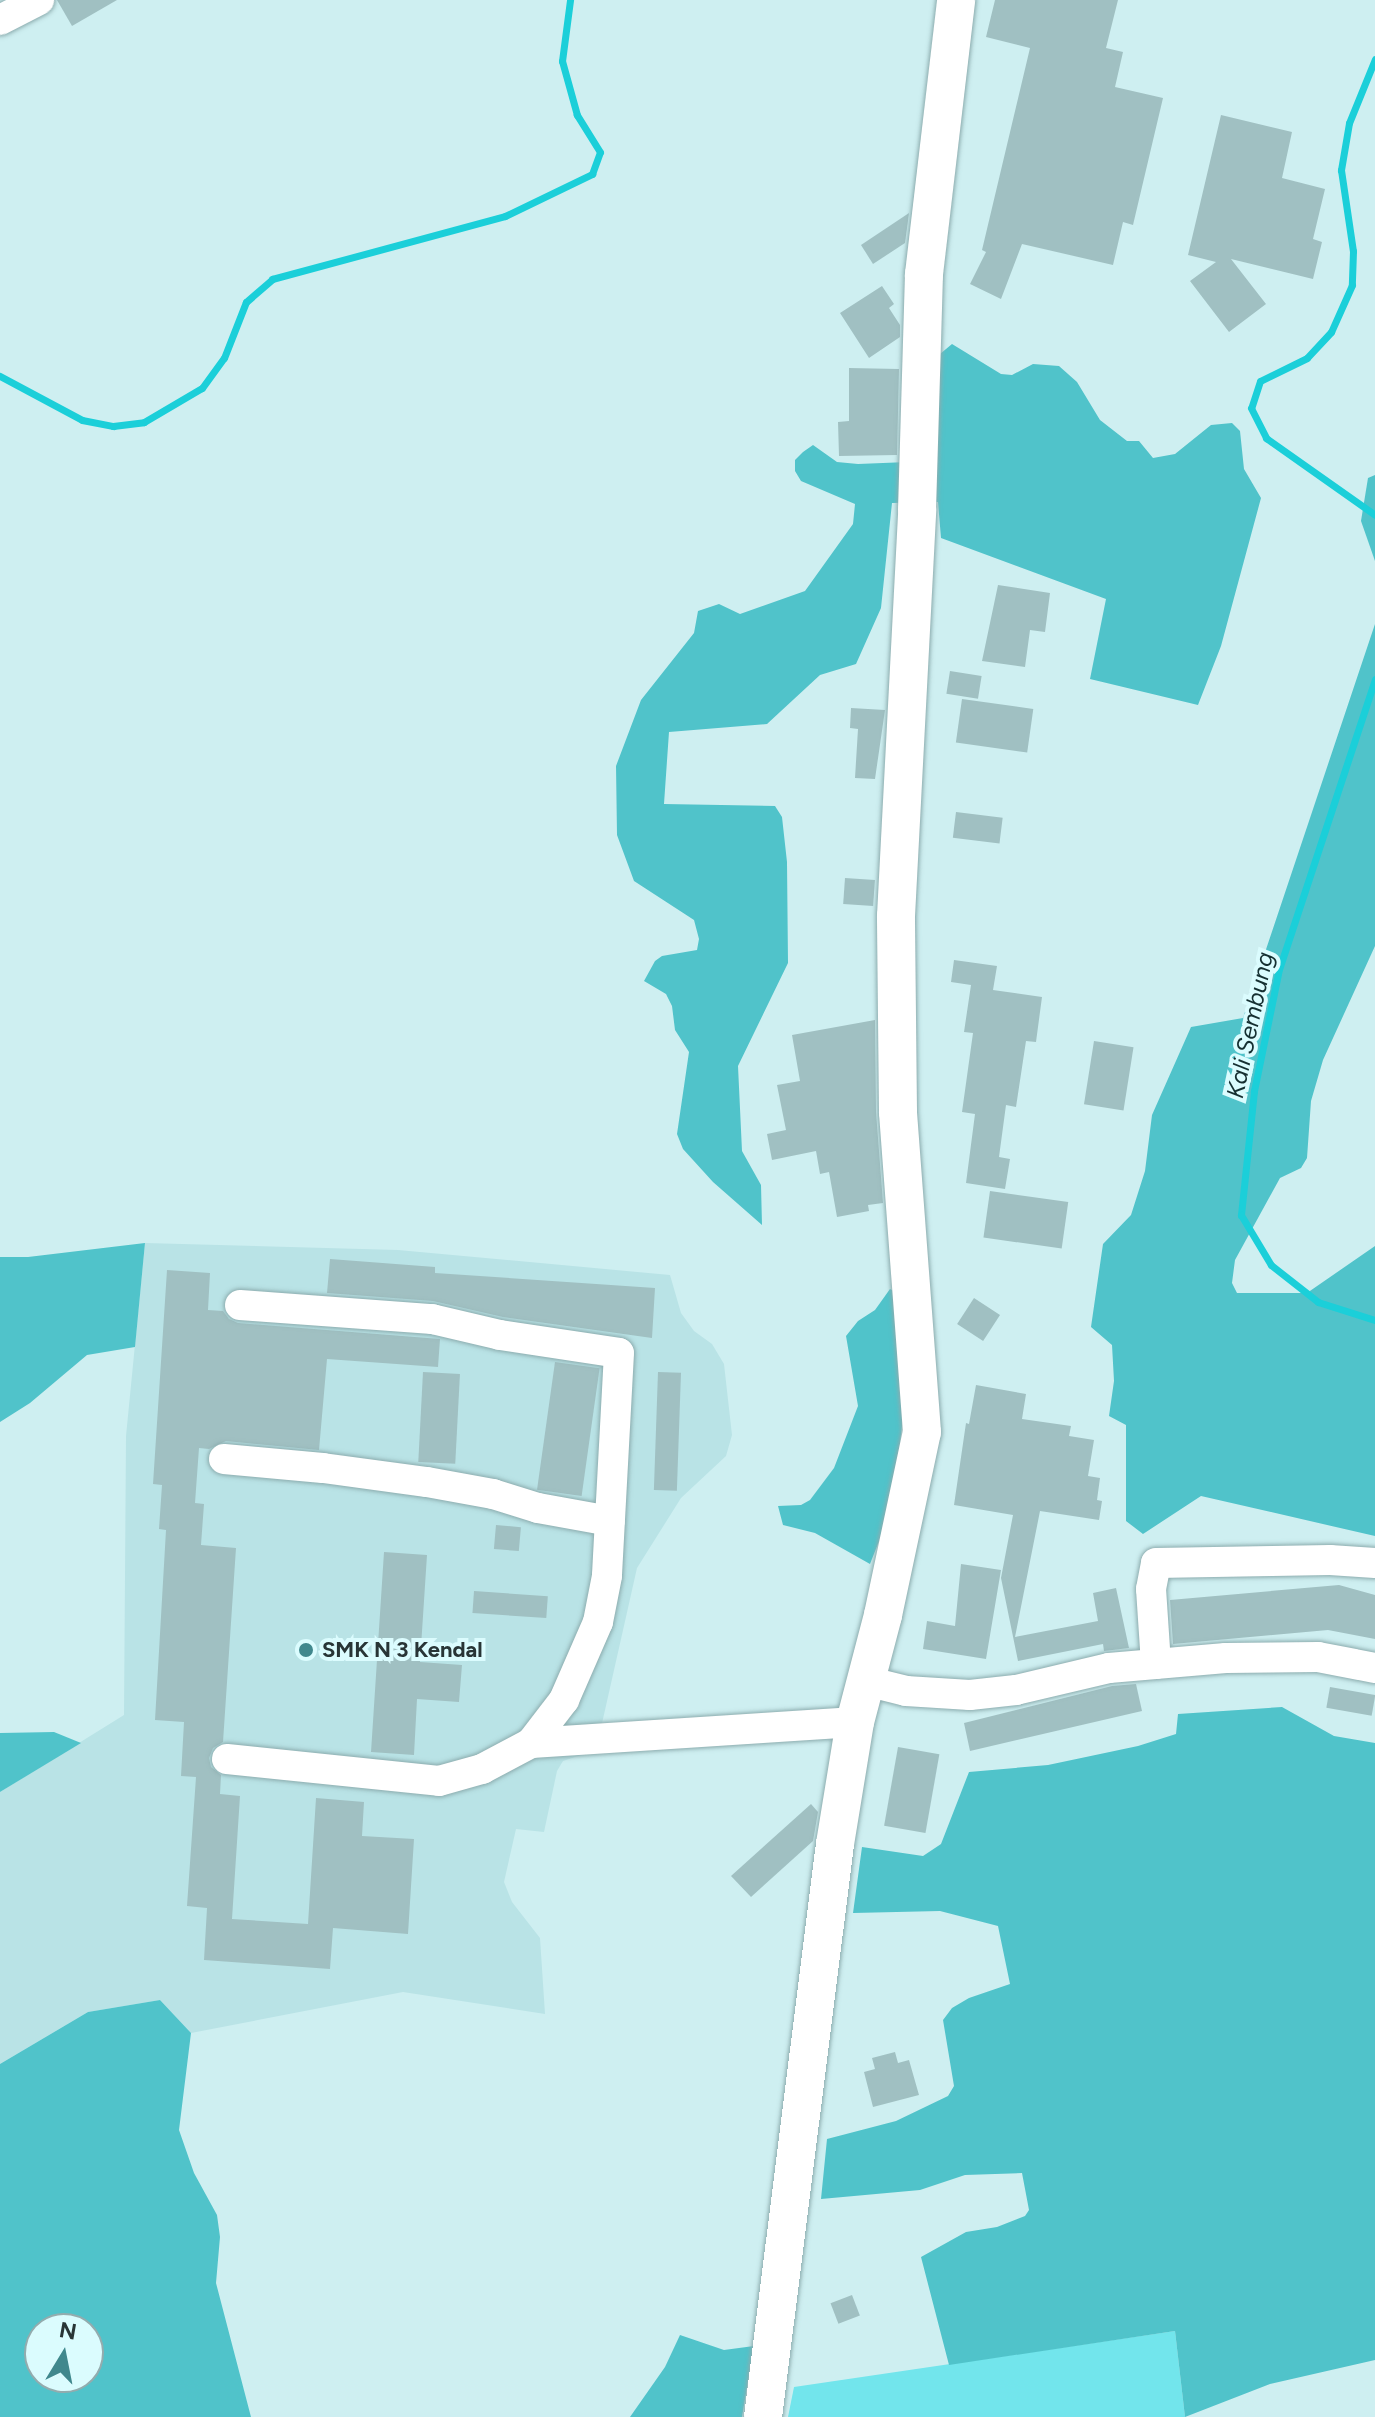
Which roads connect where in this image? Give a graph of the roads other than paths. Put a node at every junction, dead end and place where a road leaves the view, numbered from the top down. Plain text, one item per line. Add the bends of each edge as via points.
1 (39, 0) edge
2 (956, 0) edge
3 (0, 20) edge
4 (240, 1305) dead end
5 (224, 1459) dead end
6 (610, 1521) junction
7 (1375, 1563) edge
8 (1156, 1664) junction
9 (1375, 1668) edge
10 (866, 1681) junction
11 (855, 1722) junction
12 (531, 1743) junction
13 (227, 1759) dead end
14 (763, 2417) edge

1 - 3 street
2 - 10 main road via 924,274 896,916 898,1112 922,1432
4 - 6 street via 432,1319 500,1335 615,1350 621,1358
5 - 6 street via 427,1482
6 - 12 street via 598,1622 564,1700
7 - 8 street via 1156,1563 1151,1589
8 - 9 street via 1318,1657
8 - 10 street via 970,1695 906,1691
10 - 11 main road
11 - 12 street
11 - 14 main road via 818,1962
12 - 13 street via 482,1769 439,1781

